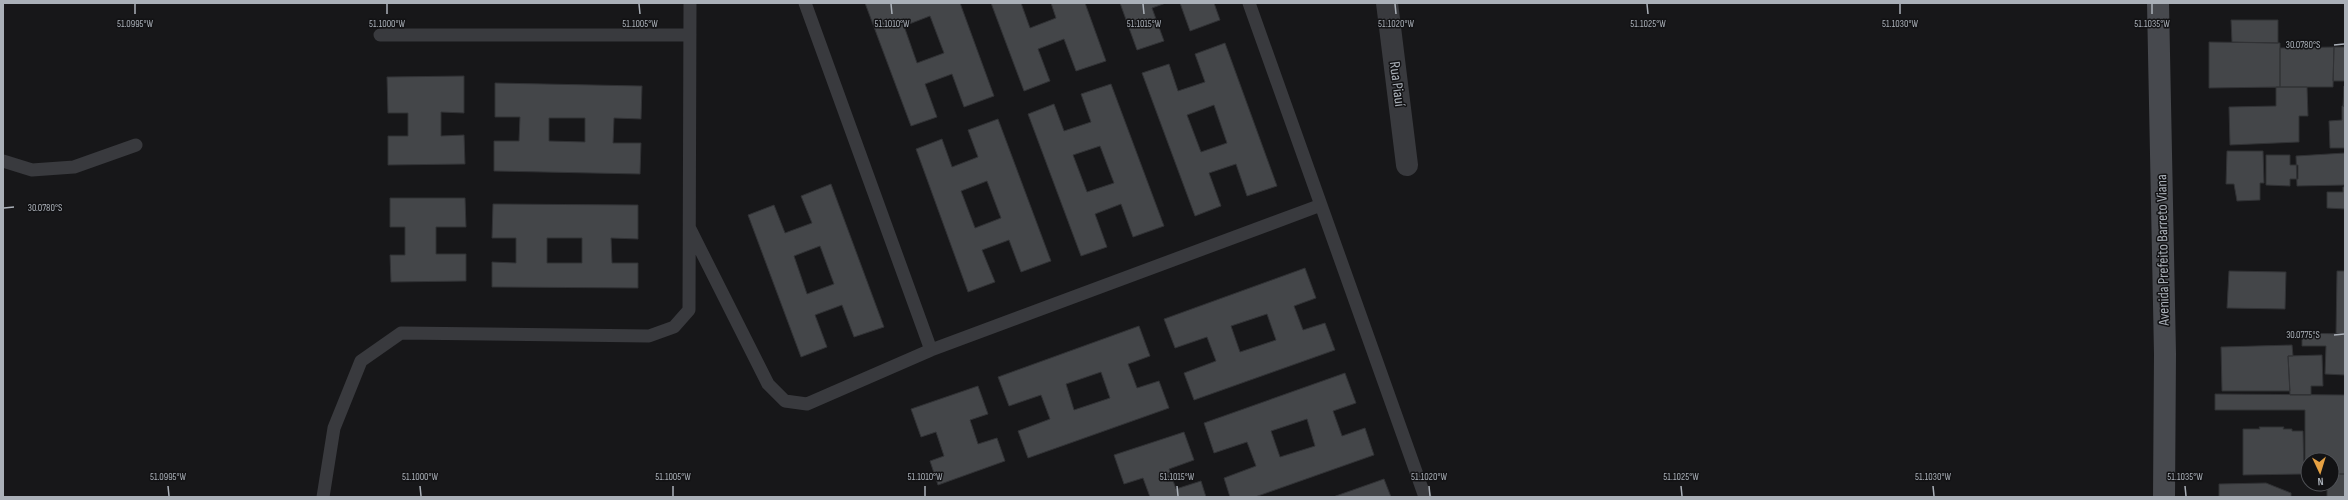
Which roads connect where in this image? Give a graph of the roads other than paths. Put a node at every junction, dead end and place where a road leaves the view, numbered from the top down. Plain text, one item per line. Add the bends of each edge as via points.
1 (690, 3) edge
2 (805, 3) edge
3 (1249, 3) edge
4 (1387, 3) edge
5 (2158, 3) edge
6 (380, 35) dead end
7 (690, 35) junction
8 (136, 145) dead end
9 (3, 161) edge
10 (1407, 165) dead end
11 (1321, 205) junction
12 (689, 227) junction
13 (931, 350) junction
14 (323, 497) edge
15 (1425, 497) edge
16 (2164, 497) edge

1 - 7 lane
2 - 13 lane
3 - 11 lane
4 - 10 street, Rua Piauí
5 - 16 main road, Avenida Prefeito Barreto Viana via 2165,354
6 - 7 lane
7 - 12 lane
8 - 9 lane via 74,167 32,170
11 - 13 lane
11 - 15 lane
12 - 13 lane via 768,384 785,401 807,404
12 - 14 lane via 689,310 674,327 649,336 401,333 361,361 334,428

